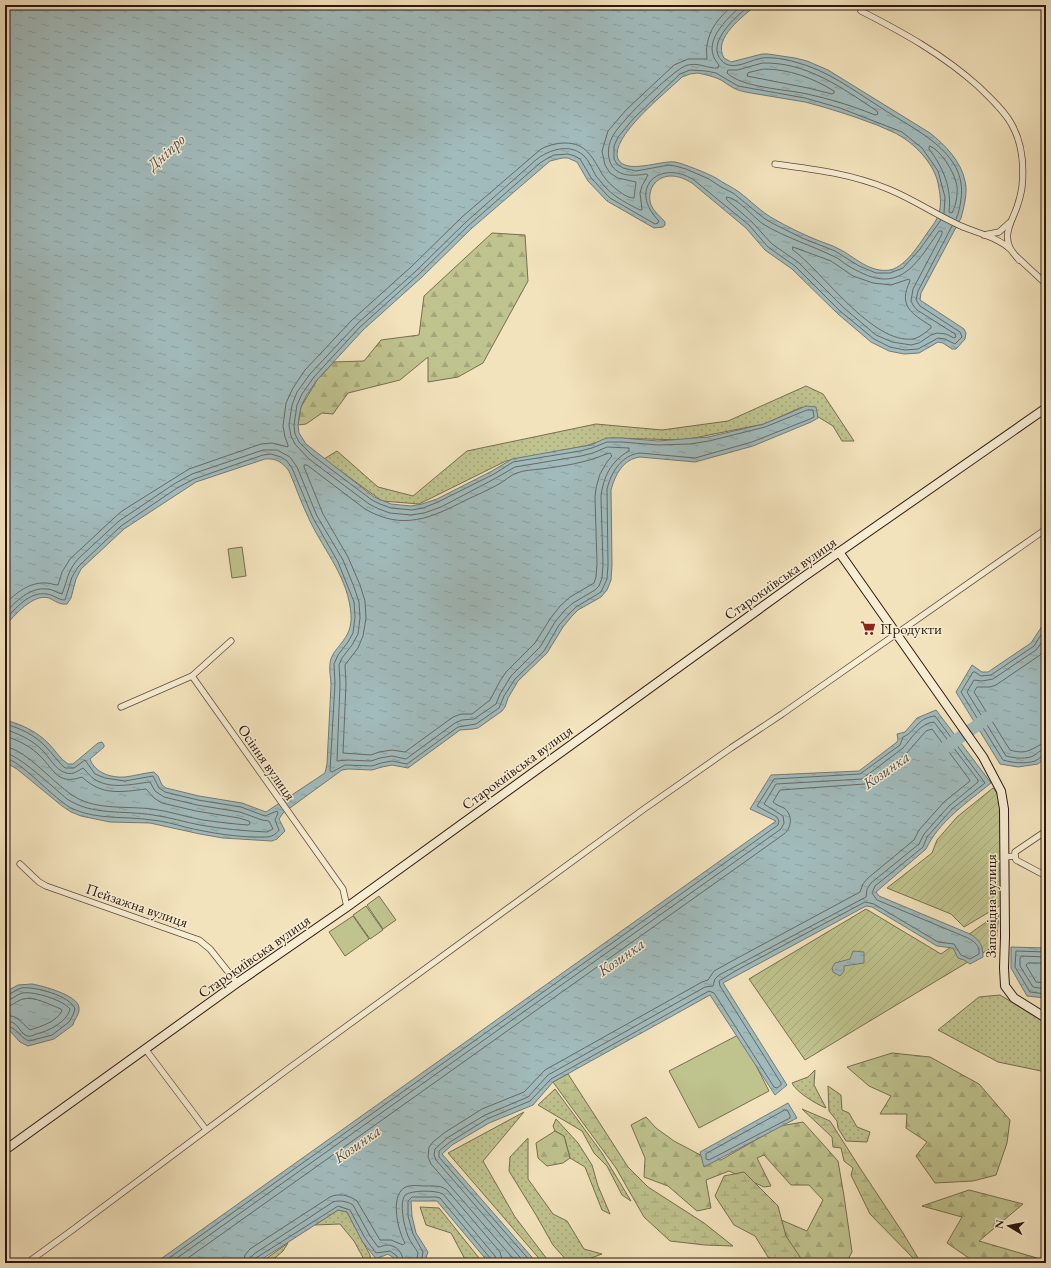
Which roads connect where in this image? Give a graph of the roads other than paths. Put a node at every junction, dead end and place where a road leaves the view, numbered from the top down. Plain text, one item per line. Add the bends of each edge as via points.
1 (861, 11) dead end
2 (775, 164) dead end
3 (1011, 221) junction
4 (983, 235) junction
5 (1019, 260) junction
6 (1046, 284) edge
7 (1046, 408) edge
8 (1046, 529) edge
9 (840, 552) junction
10 (896, 634) junction
11 (231, 641) dead end
12 (192, 676) junction
13 (121, 706) dead end
14 (1046, 831) edge
15 (1016, 856) junction
16 (1004, 857) junction
17 (20, 864) dead end
18 (1046, 876) edge
19 (347, 907) junction
20 (237, 983) junction
21 (1046, 1018) edge
22 (146, 1050) junction
23 (204, 1127) dead end
24 (5, 1150) edge
25 (26, 1263) edge

1 - 3 street via 943,58 982,90 1006,115 1015,131 1022,165 1020,198
2 - 4 street via 871,182
3 - 4 street via 999,232
3 - 5 street via 1008,243
4 - 5 street via 1005,245
5 - 6 street
7 - 9 street, Старокиївська вулиця
8 - 10 street
9 - 10 street, Заповідна вулиця
9 - 19 street, Старокиївська вулиця
10 - 16 street, Заповідна вулиця via 983,757 1002,791
10 - 25 street via 644,809 300,1059
11 - 12 street
12 - 13 street
12 - 19 street, Осіння вулиця via 343,889
14 - 15 street via 1015,852
15 - 16 street
15 - 18 street via 1016,860
16 - 21 street, Заповідна вулиця via 1005,986 1014,998
17 - 20 street, Пейзажна вулиця via 46,886 199,940 210,949
19 - 20 street, Старокиївська вулиця
20 - 22 street, Старокиївська вулиця
22 - 23 street
22 - 24 street, Старокиївська вулиця

